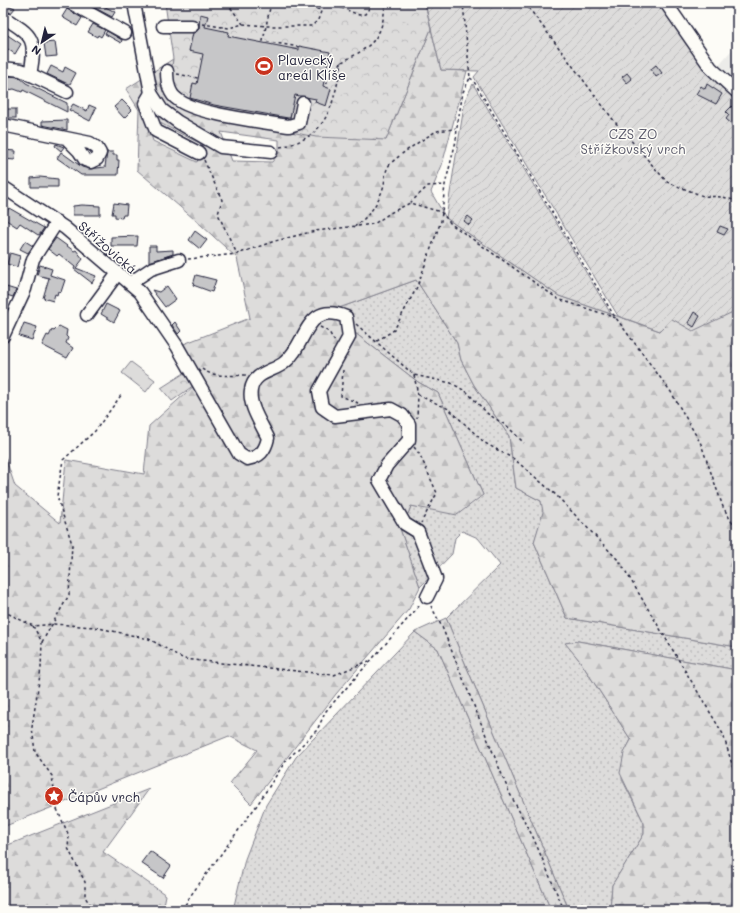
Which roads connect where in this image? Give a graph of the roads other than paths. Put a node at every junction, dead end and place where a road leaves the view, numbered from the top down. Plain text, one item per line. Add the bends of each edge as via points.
1 (71, 3) edge
2 (134, 3) edge
3 (666, 3) edge
4 (3, 17) edge
5 (163, 26) dead end
6 (192, 26) road end
7 (125, 33) dead end
8 (3, 68) edge
9 (167, 72) road end
10 (30, 75) junction
11 (67, 92) dead end
12 (737, 92) edge
13 (151, 93) junction
14 (303, 103) dead end
15 (3, 125) edge
16 (68, 140) dead end
17 (271, 152) road end
18 (199, 153) road end
19 (3, 187) edge
20 (57, 222) junction
21 (179, 260) road end
22 (118, 273) junction
23 (130, 284) junction
24 (87, 315) dead end
25 (3, 336) edge
26 (427, 597) road end

1 - 7 street
2 - 13 street
3 - 12 street via 711,68
4 - 10 street via 25,31 31,40 34,54
5 - 6 street
8 - 10 street via 16,69
9 - 14 street via 167,84 176,99 197,110 289,126 299,123
10 - 11 street
13 - 17 street via 162,110 221,147
13 - 18 street via 145,103 156,131
15 - 16 street
19 - 20 street, Střížovická
20 - 22 street, Střížovická
20 - 25 street via 33,259 25,289
21 - 23 street via 151,269
22 - 23 street, Střížovická
22 - 24 street
23 - 26 street, Střížovická via 140,292 177,346 239,454 247,459 257,457 265,449 268,438 252,403 251,389 260,374 286,362 298,346 310,322 323,315 336,313 346,317 349,337 319,391 322,407 335,416 391,409 402,415 408,424 409,440 387,465 379,480 405,524 418,532 436,579

